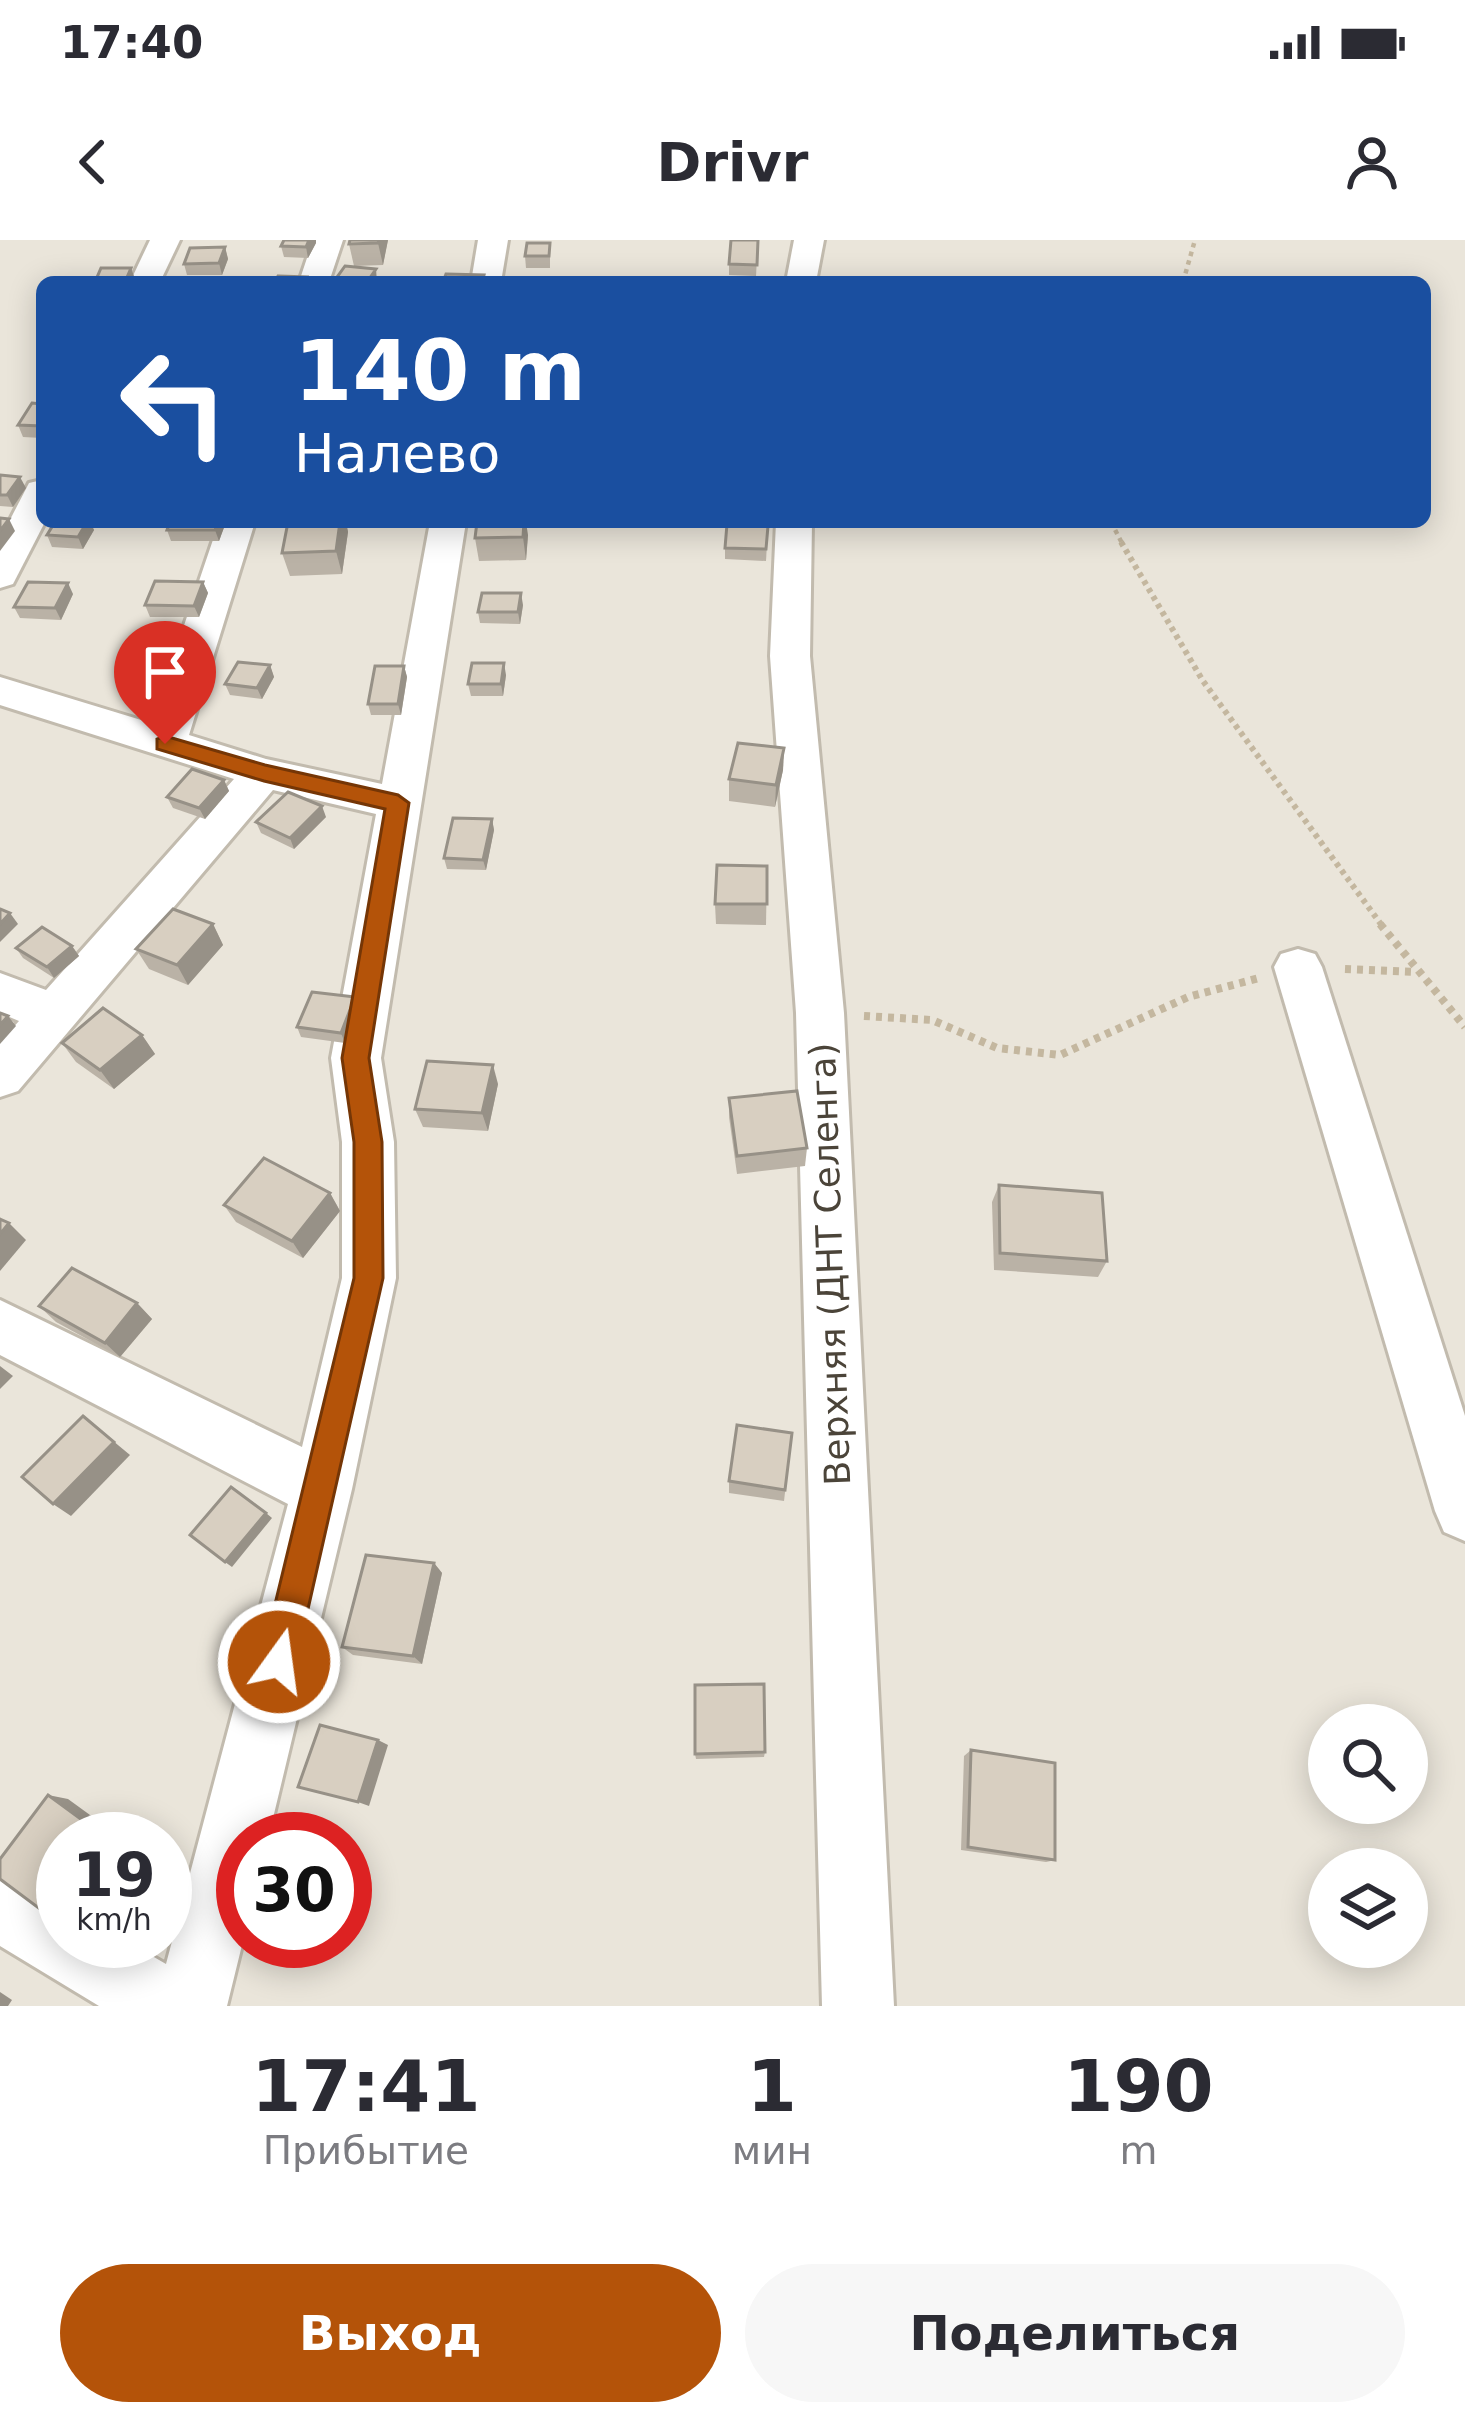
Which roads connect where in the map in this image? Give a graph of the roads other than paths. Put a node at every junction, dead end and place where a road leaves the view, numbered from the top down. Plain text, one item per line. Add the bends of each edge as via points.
1 (165, 240) edge
2 (328, 240) edge
3 (493, 240) edge
4 (809, 240) edge
5 (148, 276) edge
6 (316, 276) edge
7 (488, 276) edge
8 (803, 276) edge
9 (36, 503) edge
10 (235, 528) edge
11 (447, 528) edge
12 (794, 528) edge
13 (0, 576) edge
14 (0, 691) edge
15 (165, 744) junction
16 (264, 773) junction
17 (398, 803) junction
18 (1298, 967) road end
19 (0, 992) edge
20 (55, 1015) junction
21 (0, 1076) edge
22 (0, 1326) edge
23 (322, 1490) junction
24 (1465, 1511) edge
25 (0, 1906) edge
26 (166, 2006) edge
27 (191, 2006) edge
28 (858, 2006) edge

1 - 5 street
2 - 6 street
3 - 7 street
4 - 8 street
9 - 13 street
10 - 15 street
11 - 17 street
12 - 28 street, Верхняя (ДНТ Селенга) via 790,656 820,1013
14 - 15 street
15 - 16 street
16 - 17 street
16 - 20 street
17 - 23 street via 356,1058 368,1142 369,1278
18 - 24 street
19 - 20 street
20 - 21 street
22 - 23 street
23 - 27 street
25 - 26 street

